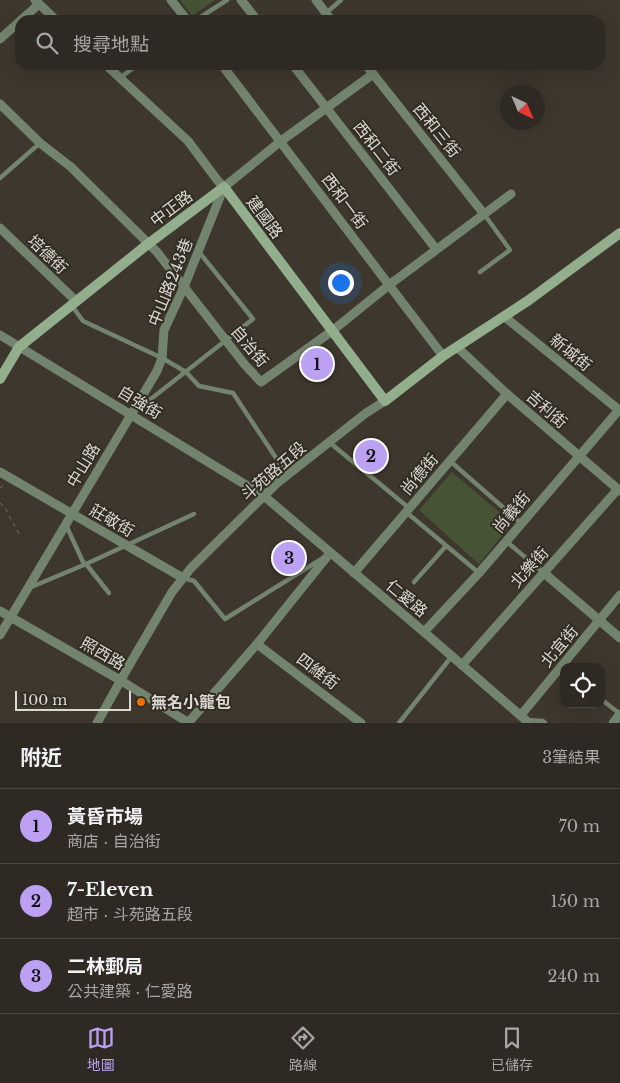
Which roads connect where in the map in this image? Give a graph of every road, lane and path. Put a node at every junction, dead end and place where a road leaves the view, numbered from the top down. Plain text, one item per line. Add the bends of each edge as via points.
1 (170, 0) edge
2 (227, 0) edge
3 (241, 0) edge
4 (316, 0) edge
5 (341, 0) edge
6 (37, 2) edge
7 (26, 15) edge
8 (51, 15) edge
9 (183, 15) edge
10 (204, 15) edge
11 (253, 15) edge
12 (327, 15) edge
13 (330, 15) edge
14 (15, 26) edge
15 (0, 39) edge
16 (111, 70) edge
17 (130, 70) edge
18 (226, 70) edge
19 (297, 70) edge
20 (370, 70) edge
21 (373, 74) junction
22 (120, 78) junction
23 (0, 104) edge
24 (326, 107) junction
25 (280, 141) junction
26 (40, 143) junction
27 (0, 178) edge
28 (224, 187) junction
29 (511, 194) dead end
30 (484, 214) junction
31 (0, 228) edge
32 (620, 233) edge
33 (148, 244) junction
34 (436, 249) junction
35 (199, 252) junction
36 (480, 272) dead end
37 (389, 284) junction
38 (184, 287) junction
39 (74, 303) junction
40 (505, 317) junction
41 (332, 331) junction
42 (0, 335) edge
43 (226, 341) junction
44 (19, 347) junction
45 (457, 347) junction
46 (443, 356) junction
47 (162, 358) junction
48 (186, 372) junction
49 (0, 379) edge
50 (507, 394) junction
51 (385, 401) junction
52 (619, 410) edge
53 (131, 414) junction
54 (329, 442) junction
55 (579, 456) junction
56 (450, 461) junction
57 (0, 472) edge
58 (288, 475) junction
59 (619, 490) edge
60 (264, 496) junction
61 (0, 503) edge
62 (407, 510) junction
63 (72, 514) junction
64 (194, 514) dead end
65 (521, 523) junction
66 (65, 525) junction
67 (19, 534) dead end
68 (506, 541) junction
69 (126, 546) junction
70 (446, 546) junction
71 (330, 553) junction
72 (86, 564) junction
73 (354, 573) junction
74 (479, 573) junction
75 (544, 573) junction
76 (183, 578) junction
77 (414, 582) dead end
78 (28, 588) junction
79 (109, 593) dead end
80 (620, 595) edge
81 (0, 611) edge
82 (11, 617) junction
83 (600, 621) junction
84 (424, 632) junction
85 (0, 635) edge
86 (620, 638) edge
87 (257, 644) junction
88 (452, 656) junction
89 (462, 665) junction
90 (120, 680) junction
91 (605, 702) edge
92 (620, 714) edge
93 (526, 719) edge
94 (97, 723) edge
95 (189, 723) edge
96 (361, 723) edge
97 (399, 723) edge
98 (545, 723) edge
99 (613, 723) edge

1 - 9 street
2 - 10 lane
3 - 11 street
4 - 12 street
5 - 13 lane
6 - 7 street
6 - 8 street
14 - 15 street
16 - 22 street, 建國路
17 - 22 lane
18 - 25 street, 西和一街
19 - 24 street, 西和二街
20 - 21 street, 西和三街
21 - 24 street, 中正路
21 - 30 street, 西和三街
22 - 28 street, 建國路 via 188,141
23 - 26 street, 自治街
24 - 25 street, 中正路
24 - 34 street, 西和二街
25 - 28 street, 中正路
25 - 37 street, 西和一街
26 - 27 lane
26 - 33 street, 自治街 via 71,167
28 - 33 main road, 中正路
28 - 35 street, 中山路243巷
28 - 41 main road, 建國路
29 - 30 street, 自治街
30 - 34 street, 自治街
30 - 36 lane via 510,250
31 - 39 street, 培德街
32 - 40 main road, 斗苑路五段
33 - 38 street, 自治街
33 - 39 main road, 中正路
34 - 37 street, 自治街
35 - 38 street, 中山路243巷
35 - 43 lane, 中山路 via 253,319
37 - 41 street, 自治街
37 - 46 street, 西和一街
38 - 43 street, 自治街
38 - 47 street, 中山路243巷 via 164,330
39 - 44 main road, 中正路
39 - 47 lane via 83,321
40 - 45 main road, 斗苑路五段
40 - 52 street, 新城街
41 - 43 street, 自治街 via 261,382
41 - 51 main road, 建國路
42 - 44 street, 自強街
43 - 48 lane, 中山路
44 - 49 main road, 中正路
44 - 53 street, 自強街
45 - 46 main road, 斗苑路五段
45 - 50 street, 吉利街
46 - 51 main road, 斗苑路五段
47 - 48 lane
47 - 53 street, 中山路243巷
48 - 53 lane, 中山路
48 - 58 lane via 199,386 233,393
50 - 55 street, 吉利街
50 - 56 street, 尚德街
51 - 54 street, 斗苑路五段
52 - 55 street, 尚義街
53 - 60 street, 自強街
53 - 63 street, 中山路
54 - 58 street, 斗苑路五段
54 - 62 lane
55 - 59 street, 吉利街
55 - 65 street, 尚義街
56 - 62 street, 尚德街
56 - 65 lane
57 - 63 street, 莊敬街
58 - 60 street, 斗苑路五段
59 - 75 street, 北樂街
60 - 71 street, 仁愛路
60 - 76 street, 斗苑路五段
61 - 67 path
62 - 70 lane
62 - 73 street, 尚德街
63 - 66 street, 中山路
63 - 69 street, 莊敬街
64 - 69 lane
65 - 68 street, 尚義街
66 - 72 lane
66 - 78 street, 中山路
68 - 74 street, 尚義街
68 - 75 lane
69 - 72 lane
69 - 76 street, 莊敬街
70 - 74 lane
70 - 77 lane
71 - 73 street, 仁愛路
71 - 76 lane via 225,619 194,581
71 - 87 street
72 - 78 lane
72 - 79 lane
73 - 84 street, 仁愛路
74 - 84 street, 尚義街
75 - 83 street
75 - 89 street, 北樂街
76 - 90 street, 斗苑路五段
78 - 82 street, 中山路
80 - 83 street, 北宜街
81 - 82 street, 照西路
82 - 85 street, 中山路
82 - 90 street, 照西路
83 - 86 street
83 - 93 street, 北宜街
84 - 88 street, 仁愛路
87 - 95 street
87 - 96 street, 四維街
88 - 89 street, 仁愛路
88 - 97 lane
89 - 93 street, 仁愛路
90 - 94 street, 斗苑路五段
90 - 95 street, 照西路
91 - 92 lane
92 - 99 street
93 - 98 lane

